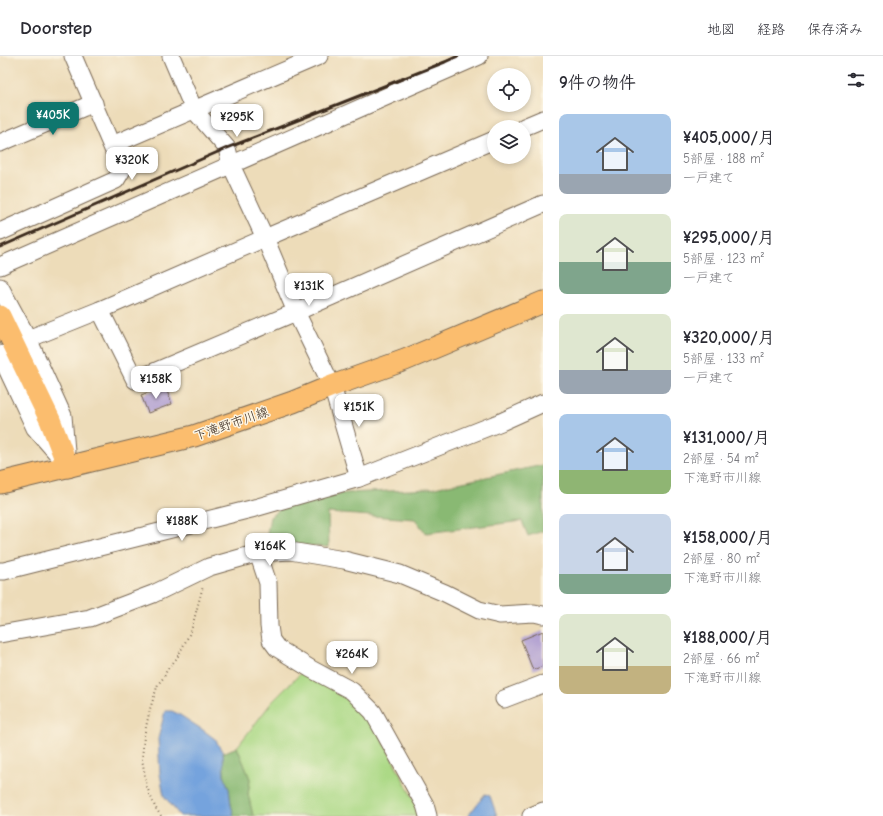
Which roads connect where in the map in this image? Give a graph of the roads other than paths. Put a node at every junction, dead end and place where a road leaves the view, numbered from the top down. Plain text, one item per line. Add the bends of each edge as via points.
1 (73, 56) edge
2 (171, 56) edge
3 (320, 56) edge
4 (479, 56) edge
5 (94, 103) junction
6 (194, 110) junction
7 (543, 119) edge
8 (531, 124) edge
9 (0, 143) edge
10 (487, 143) edge
11 (112, 145) junction
12 (231, 165) junction
13 (543, 204) edge
14 (0, 232) edge
15 (265, 238) junction
16 (0, 266) edge
17 (0, 287) edge
18 (543, 302) edge
19 (100, 310) junction
20 (296, 312) junction
21 (4, 324) edge
22 (28, 339) junction
23 (1, 360) edge
24 (332, 386) junction
25 (543, 403) edge
26 (68, 467) junction
27 (359, 478) junction
28 (0, 483) edge
29 (258, 553) junction
30 (0, 571) edge
31 (543, 615) edge
32 (0, 634) edge
33 (543, 684) edge
34 (504, 699) dead end
35 (543, 811) edge
36 (428, 816) edge
37 (531, 816) edge

1 - 5 street
2 - 6 street
3 - 6 street
4 - 12 street
5 - 9 street
5 - 11 street
6 - 11 street
6 - 12 street via 227,148
7 - 8 street
10 - 15 street
11 - 14 street via 122,170 116,180
12 - 15 street
12 - 16 street
13 - 20 street
15 - 19 street
15 - 20 street
17 - 22 street
18 - 24 main road, 下滝野市川線 via 405,360
19 - 20 street via 135,380
19 - 22 street
20 - 24 street
21 - 26 main road via 50,420
22 - 26 street via 63,416
23 - 26 street via 35,428
24 - 26 main road, 下滝野市川線 via 194,436
24 - 27 street
25 - 27 street
26 - 28 main road, 下滝野市川線
27 - 30 street via 251,509
29 - 31 street via 290,551 344,560 400,574 479,610 500,615
29 - 32 street via 208,567 153,594 90,618
29 - 36 street via 268,583 271,640 277,648 305,666 352,691 373,712 425,805
33 - 34 street
35 - 37 street

